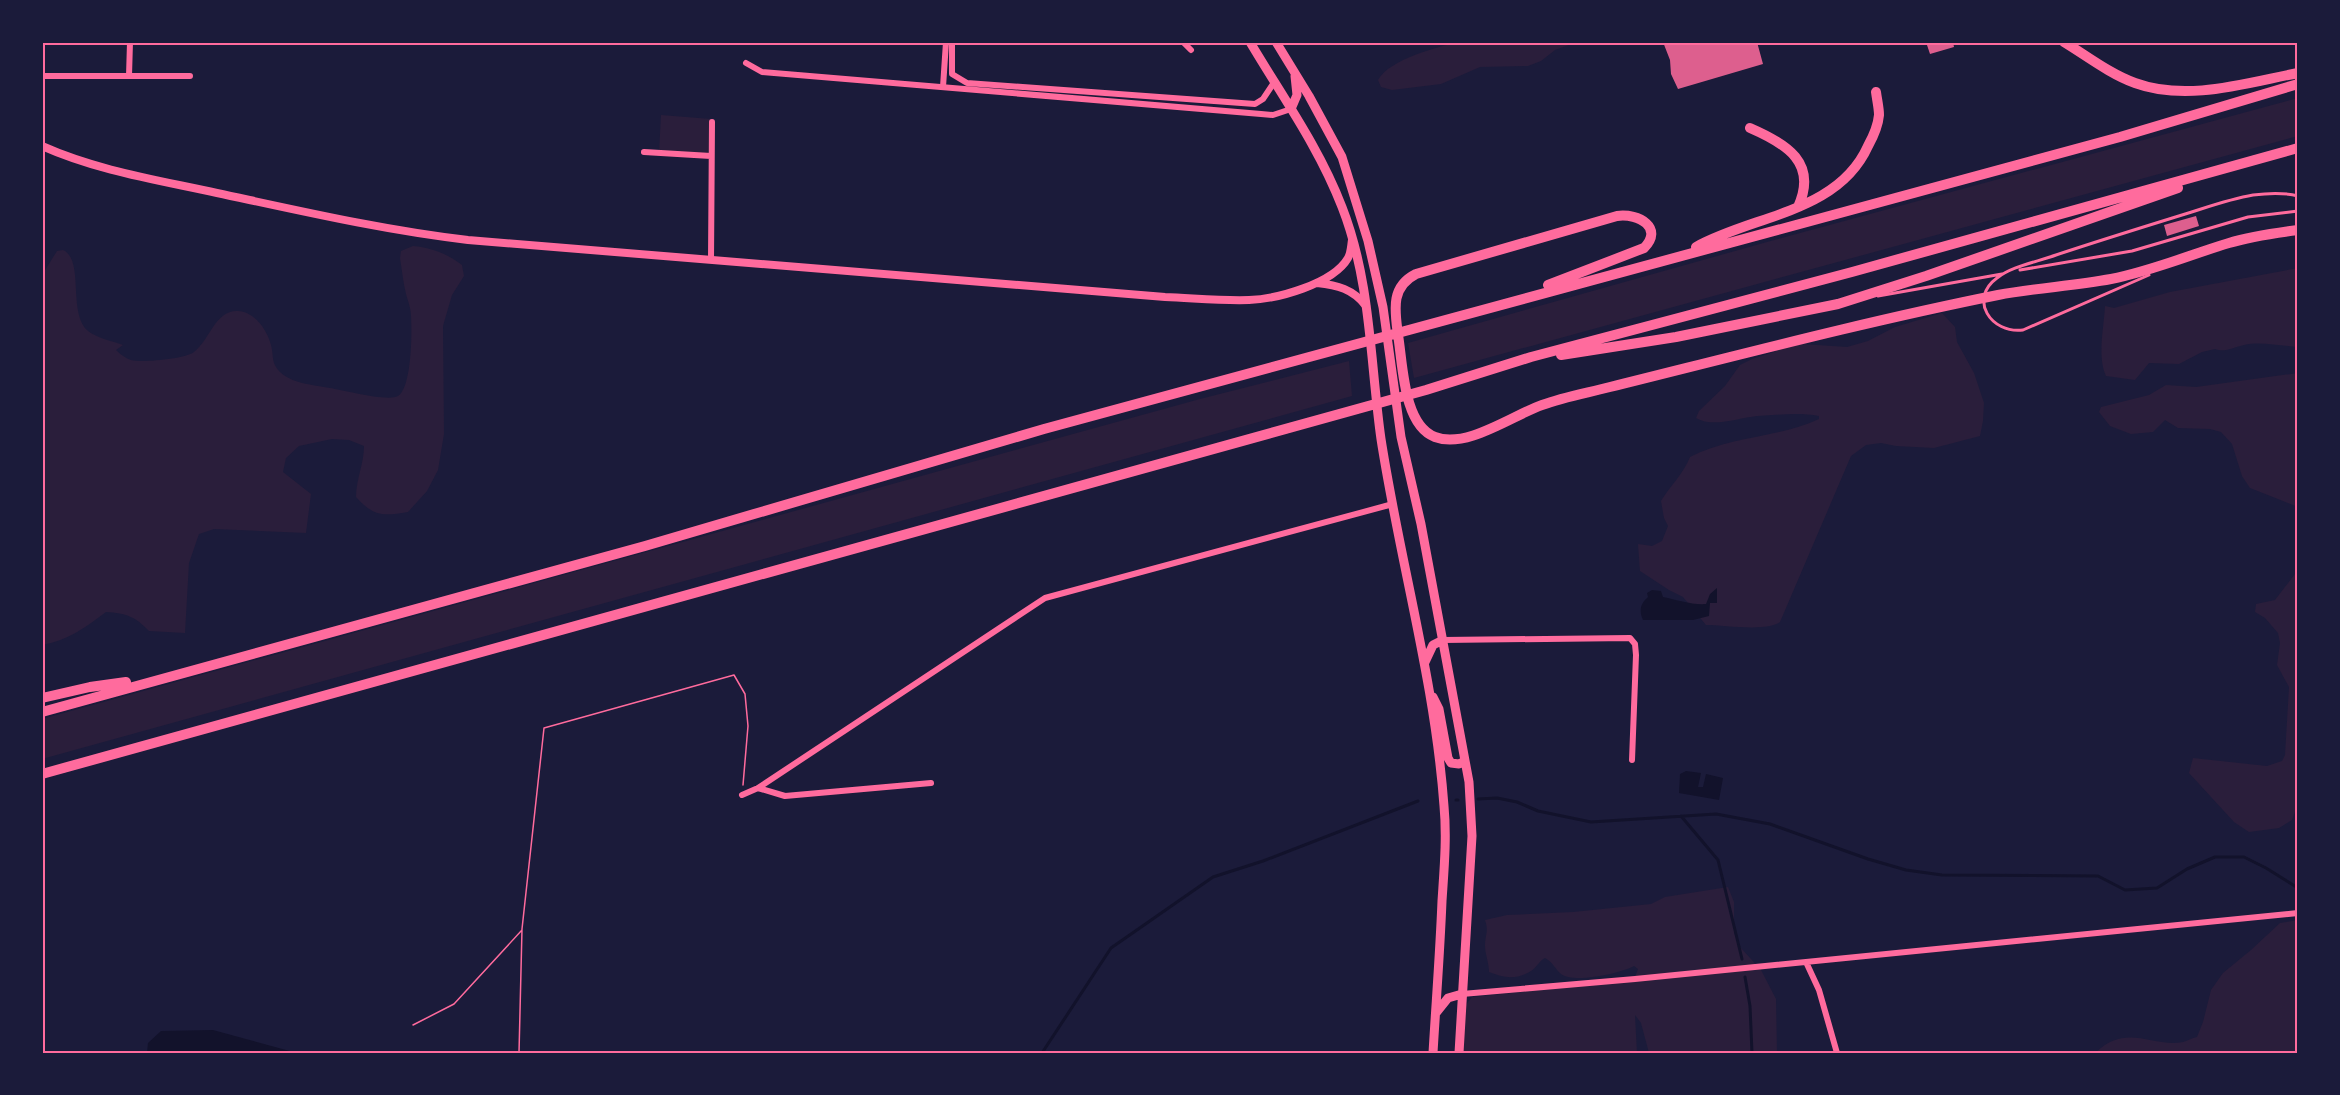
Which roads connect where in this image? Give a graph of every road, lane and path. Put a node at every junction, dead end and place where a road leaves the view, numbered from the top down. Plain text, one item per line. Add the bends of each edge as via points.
1 (130, 42) edge
2 (946, 42) edge
3 (952, 42) edge
4 (1183, 42) edge
5 (1250, 42) edge
6 (1276, 42) edge
7 (2064, 42) edge
8 (1191, 50) dead end
9 (746, 63) dead end
10 (1295, 73) junction
11 (2298, 73) edge
12 (42, 76) edge
13 (129, 76) junction
14 (190, 76) dead end
15 (1275, 81) junction
16 (2298, 84) edge
17 (944, 87) junction
18 (1876, 92) dead end
19 (1292, 109) junction
20 (712, 122) dead end
21 (1750, 128) dead end
22 (42, 146) edge
23 (2298, 148) edge
24 (644, 152) dead end
25 (711, 156) junction
26 (2241, 164) junction
27 (2298, 196) edge
28 (1798, 207) junction
29 (2298, 211) edge
30 (2298, 230) edge
31 (1352, 238) junction
32 (1680, 256) junction
33 (711, 260) junction
34 (2169, 265) junction
35 (2004, 273) junction
36 (1317, 283) junction
37 (1985, 298) junction
38 (1838, 304) junction
39 (1497, 305) junction
40 (1367, 307) junction
41 (1531, 357) junction
42 (1393, 504) junction
43 (1443, 640) junction
44 (1425, 662) junction
45 (168, 676) junction
46 (1430, 693) junction
47 (42, 698) edge
48 (42, 712) edge
49 (1632, 760) dead end
50 (1465, 761) junction
51 (42, 774) edge
52 (931, 783) dead end
53 (758, 788) junction
54 (742, 795) joint
55 (2298, 913) edge
56 (522, 929) junction
57 (1806, 962) junction
58 (1462, 994) junction
59 (1436, 1013) junction
60 (413, 1024) dead end
61 (519, 1053) edge
62 (1433, 1053) edge
63 (1459, 1053) edge
64 (1838, 1053) edge

1 - 13 street
2 - 17 street
3 - 15 street via 952,74 967,83 1256,104
4 - 8 street
5 - 15 main road
6 - 10 main road
7 - 11 highway via 2135,83 2176,91 2223,88
9 - 17 street via 762,72
10 - 19 main road via 1297,95
10 - 43 main road via 1341,158 1368,241 1383,307 1401,437
12 - 13 street
13 - 14 street
15 - 19 main road
16 - 32 highway
17 - 19 street via 1273,115
18 - 28 highway via 1879,117 1866,152 1833,188
19 - 31 main road via 1326,169
20 - 25 street
21 - 28 highway via 1780,143 1803,168 1804,195
22 - 33 main road via 70,159 123,174 406,233
23 - 26 highway
24 - 25 street
25 - 33 street
26 - 38 highway via 2125,208
26 - 41 highway
27 - 35 lane via 2272,193 2238,198
28 - 32 highway via 1716,236
29 - 35 lane via 2248,217 2124,252
30 - 34 highway via 2229,243
31 - 36 main road via 1348,259
31 - 40 main road
32 - 39 highway
33 - 36 main road via 1203,299 1250,300
34 - 37 highway via 2110,279
34 - 37 lane via 2023,330 2004,329 1994,323 1986,310
35 - 37 lane via 1990,285
35 - 38 lane
36 - 40 main road via 1349,290
37 - 39 highway via 1870,322 1547,403 1469,435 1450,439 1431,435 1416,419 1407,391 1395,306 1398,291 1406,280 1617,216 1635,215 1648,226 1650,238 1644,248
38 - 41 highway via 1676,337
39 - 45 highway
40 - 42 main road
41 - 51 highway via 1426,390
42 - 44 main road
42 - 53 street via 1045,598
43 - 44 main road via 1433,645
43 - 49 street via 1630,638 1636,655
43 - 50 main road
44 - 46 main road
45 - 47 highway
45 - 48 highway
46 - 50 main road via 1439,709 1450,763
46 - 59 main road via 1445,810
50 - 58 main road via 1472,836
52 - 53 street via 785,796
53 - 54 street
54 - 56 path via 748,726 745,694 734,675 544,728
55 - 57 street
56 - 60 path via 454,1004
56 - 61 path
57 - 58 street
57 - 64 street
58 - 59 main road via 1448,998
58 - 63 main road
59 - 62 main road

